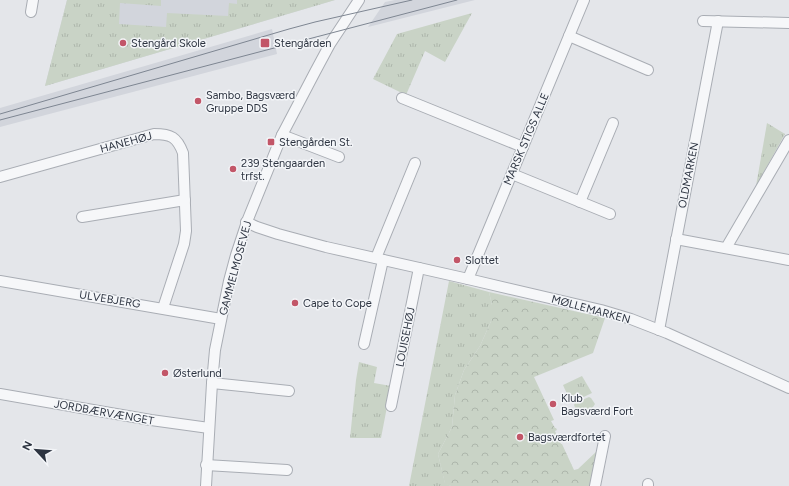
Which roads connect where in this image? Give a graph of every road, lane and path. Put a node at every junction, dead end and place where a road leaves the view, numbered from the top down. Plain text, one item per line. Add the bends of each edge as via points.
1 (33, 0) edge
2 (359, 0) edge
3 (584, 0) edge
4 (31, 12) dead end
5 (703, 21) dead end
6 (718, 21) junction
7 (789, 23) edge
8 (570, 36) junction
9 (648, 70) dead end
10 (402, 98) dead end
11 (613, 123) dead end
12 (282, 135) junction
13 (789, 140) edge
14 (523, 148) junction
15 (339, 157) dead end
16 (415, 163) dead end
17 (512, 174) junction
18 (0, 177) edge
19 (185, 200) junction
20 (580, 202) junction
21 (610, 214) dead end
22 (82, 217) dead end
23 (246, 222) junction
24 (676, 239) junction
25 (726, 248) junction
26 (379, 259) junction
27 (789, 260) edge
28 (419, 268) junction
29 (468, 279) junction
30 (0, 281) edge
31 (163, 308) junction
32 (221, 319) junction
33 (659, 330) junction
34 (364, 344) dead end
35 (212, 383) junction
36 (789, 388) edge
37 (289, 391) dead end
38 (0, 394) edge
39 (392, 406) dead end
40 (209, 428) junction
41 (605, 436) dead end
42 (206, 465) junction
43 (287, 470) dead end
44 (206, 486) edge
45 (595, 486) edge

1 - 4 street
2 - 12 street, GAMMELMOSEVEJ via 314,72
3 - 8 street, MARSK STIGS ALLE
5 - 6 street
6 - 7 street
6 - 24 street, OLDMARKEN
8 - 9 street
8 - 14 street, MARSK STIGS ALLE
10 - 14 street
11 - 20 street
12 - 15 street
12 - 23 street, GAMMELMOSEVEJ
13 - 25 street
14 - 17 street, MARSK STIGS ALLE
16 - 26 street
17 - 20 street
17 - 29 street, MARSK STIGS ALLE
18 - 19 street, HANEHØJ via 154,134 164,134 176,140 183,153
19 - 22 street
19 - 31 street, HANEHØJ via 184,244
20 - 21 street
23 - 26 street, MØLLEMARKEN via 298,240
23 - 32 street, GAMMELMOSEVEJ via 232,268
24 - 25 street
24 - 33 street, OLDMARKEN
25 - 27 street
26 - 28 street, MØLLEMARKEN
26 - 34 street
28 - 29 street, MØLLEMARKEN
28 - 39 street, LOUISEHØJ
29 - 33 street, MØLLEMARKEN via 601,310
30 - 31 street, ULVEBJERG
31 - 32 street, ULVEBJERG
32 - 35 street, GAMMELMOSEVEJ
33 - 36 street, MØLLEMARKEN
35 - 37 street
35 - 40 street, GAMMELMOSEVEJ
38 - 40 street, JORDBÆRVÆNGET
40 - 42 street, GAMMELMOSEVEJ
41 - 45 street
42 - 43 street
42 - 44 street, GAMMELMOSEVEJ

